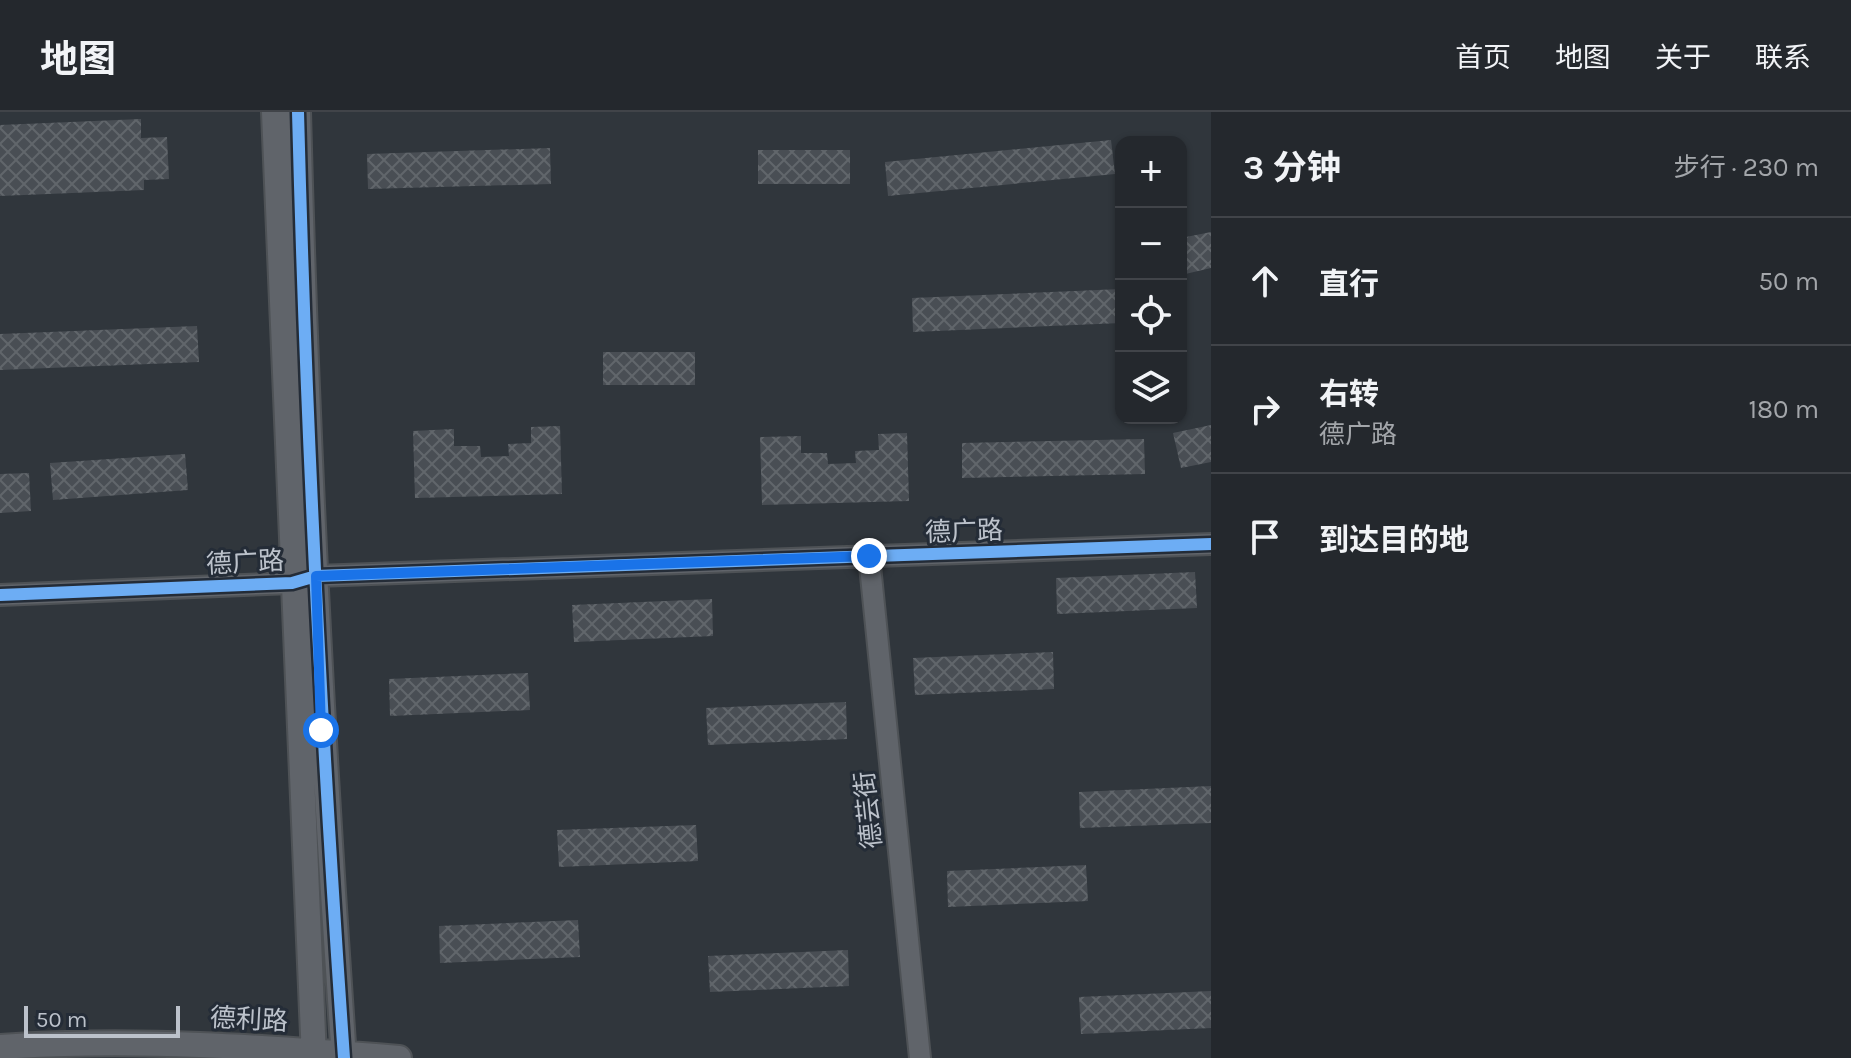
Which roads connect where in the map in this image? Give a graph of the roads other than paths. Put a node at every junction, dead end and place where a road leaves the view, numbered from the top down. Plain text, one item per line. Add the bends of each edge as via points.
1 (274, 112) edge
2 (298, 112) edge
3 (1211, 544) edge
4 (869, 556) junction
5 (316, 576) junction
6 (292, 583) junction
7 (0, 595) edge
8 (0, 1047) edge
9 (314, 1054) edge
10 (344, 1056) edge
11 (399, 1058) edge
12 (920, 1058) edge

1 - 6 street
2 - 5 street
3 - 4 street, 德广路
4 - 5 street, 德广路
4 - 12 street, 德芸街
5 - 6 street, 德广路
5 - 10 street
6 - 7 street, 德广路
6 - 9 street
8 - 9 street, 德利路 via 216,1044
9 - 10 street, 德利路
10 - 11 street, 德利路

